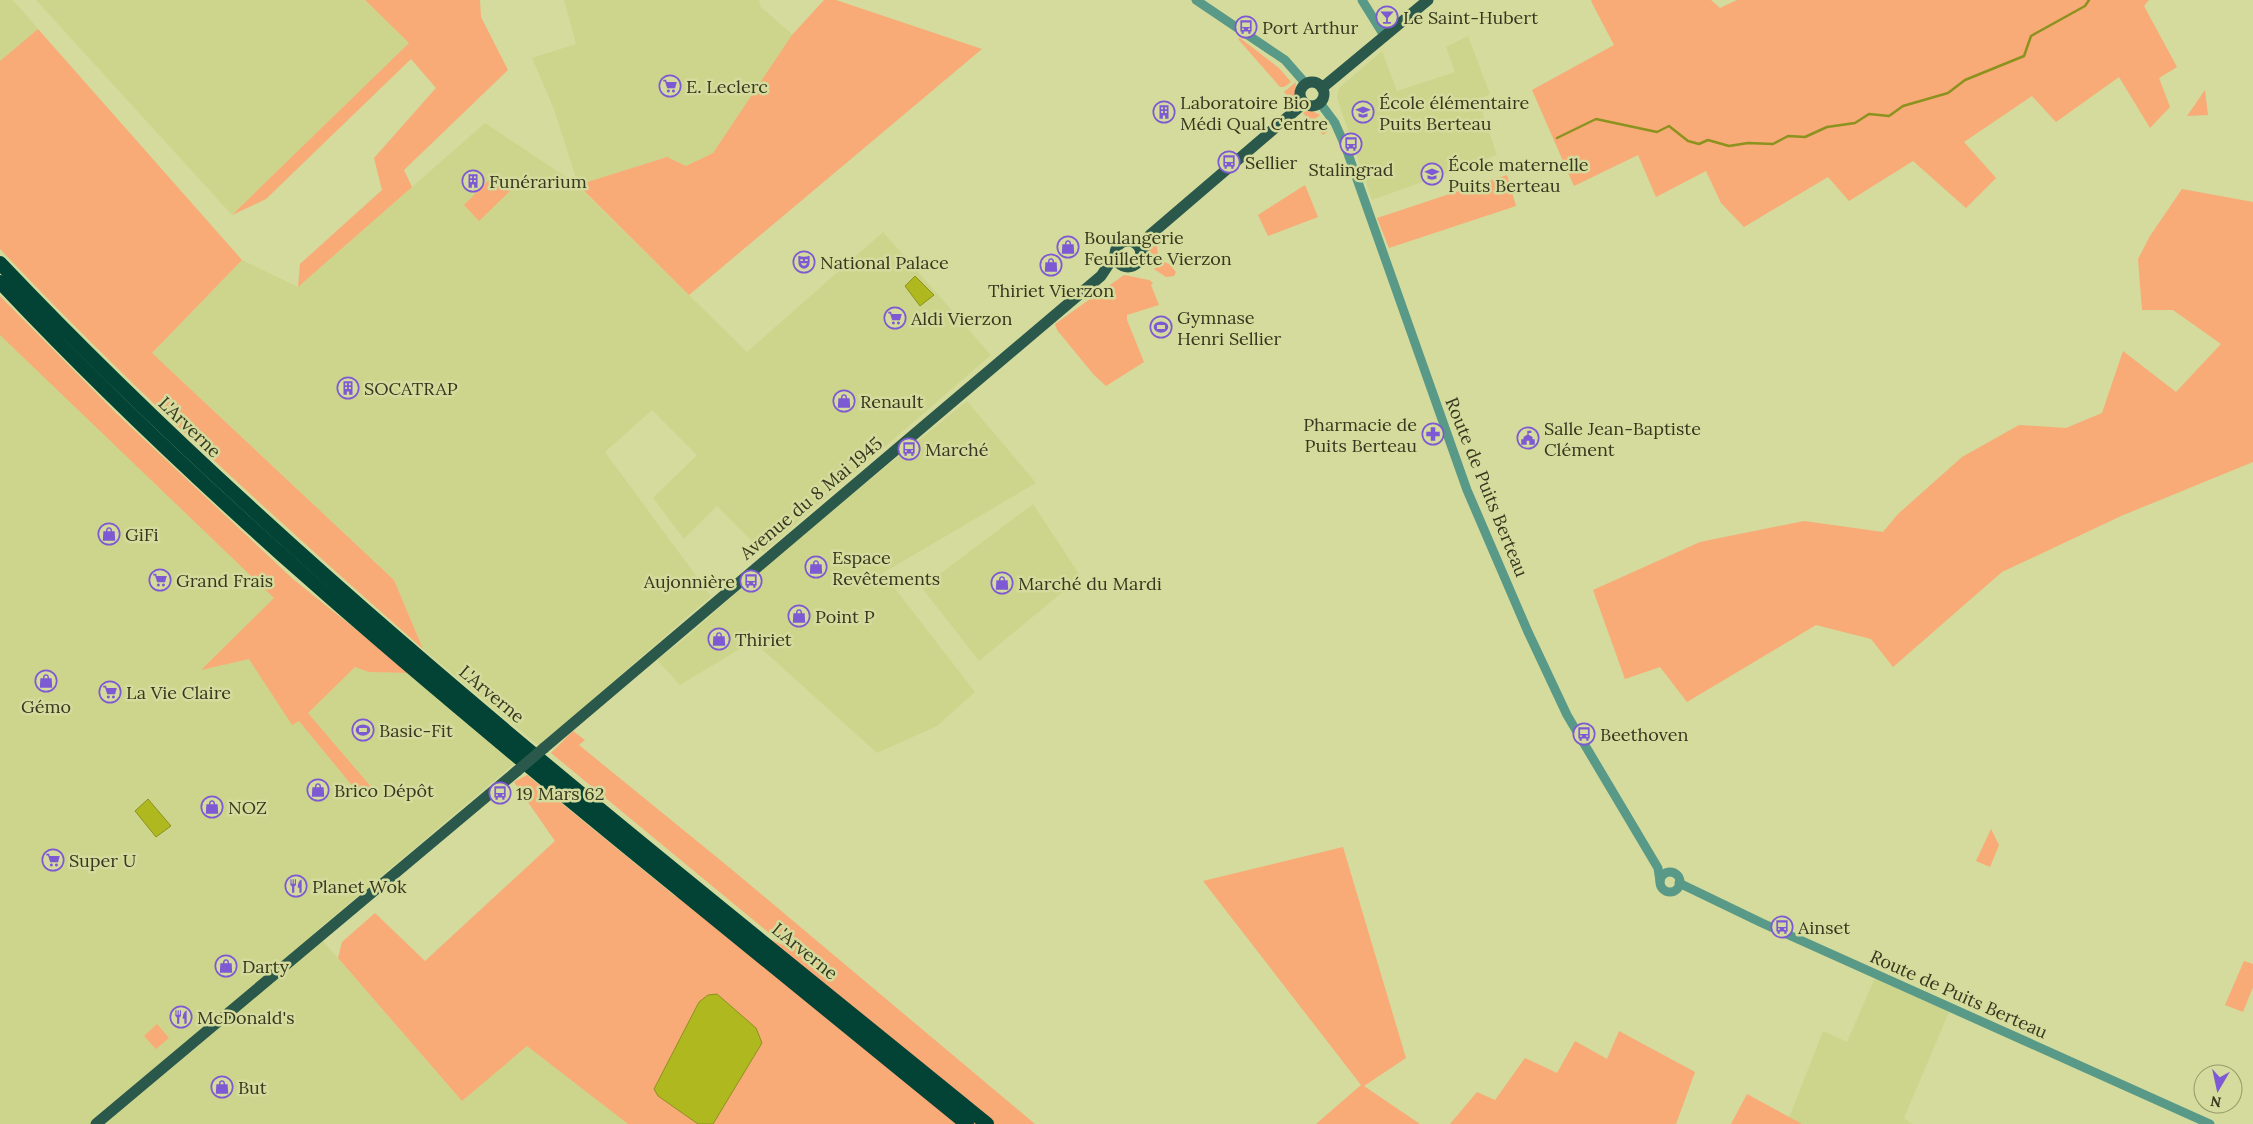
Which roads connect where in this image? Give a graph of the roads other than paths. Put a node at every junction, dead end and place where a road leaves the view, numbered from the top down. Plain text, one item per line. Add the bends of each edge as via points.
1 (1196, 0) edge
2 (1362, 0) edge
3 (1428, 0) edge
4 (1385, 37) junction
5 (1306, 84) junction
6 (1322, 88) junction
7 (1304, 103) junction
8 (1320, 103) junction
9 (1150, 236) junction
10 (1129, 241) junction
11 (1141, 253) junction
12 (1115, 254) junction
13 (0, 263) edge
14 (1125, 267) junction
15 (1102, 276) junction
16 (0, 282) edge
17 (1662, 870) junction
18 (1677, 886) junction
19 (96, 1124) edge
20 (967, 1124) edge
21 (987, 1124) edge
22 (2210, 1124) edge

1 - 5 street via 1285,60
2 - 4 street
3 - 4 main road
4 - 6 main road
5 - 6 main road via 1313,82
5 - 7 main road via 1300,93
6 - 8 main road via 1324,98
7 - 8 main road via 1310,106
7 - 9 main road
8 - 17 street, Route de Puits Berteau via 1335,123 1346,148 1464,481 1528,632 1567,715
9 - 10 main road
9 - 11 main road
10 - 11 main road via 1136,244
10 - 12 main road via 1118,246
11 - 14 main road via 1138,262
12 - 14 main road
12 - 15 main road, Avenue du 8 Mai 1945
13 - 21 highway, L'Arverne via 157,422 365,611 487,715
14 - 15 main road, Avenue du 8 Mai 1945
15 - 19 main road, Avenue du 8 Mai 1945, bridge
16 - 20 highway, L'Arverne via 142,425 296,568 482,727
17 - 18 street via 1675,873
17 - 18 street, Route de Puits Berteau via 1660,881 1664,889 1670,891
18 - 22 street, Route de Puits Berteau

